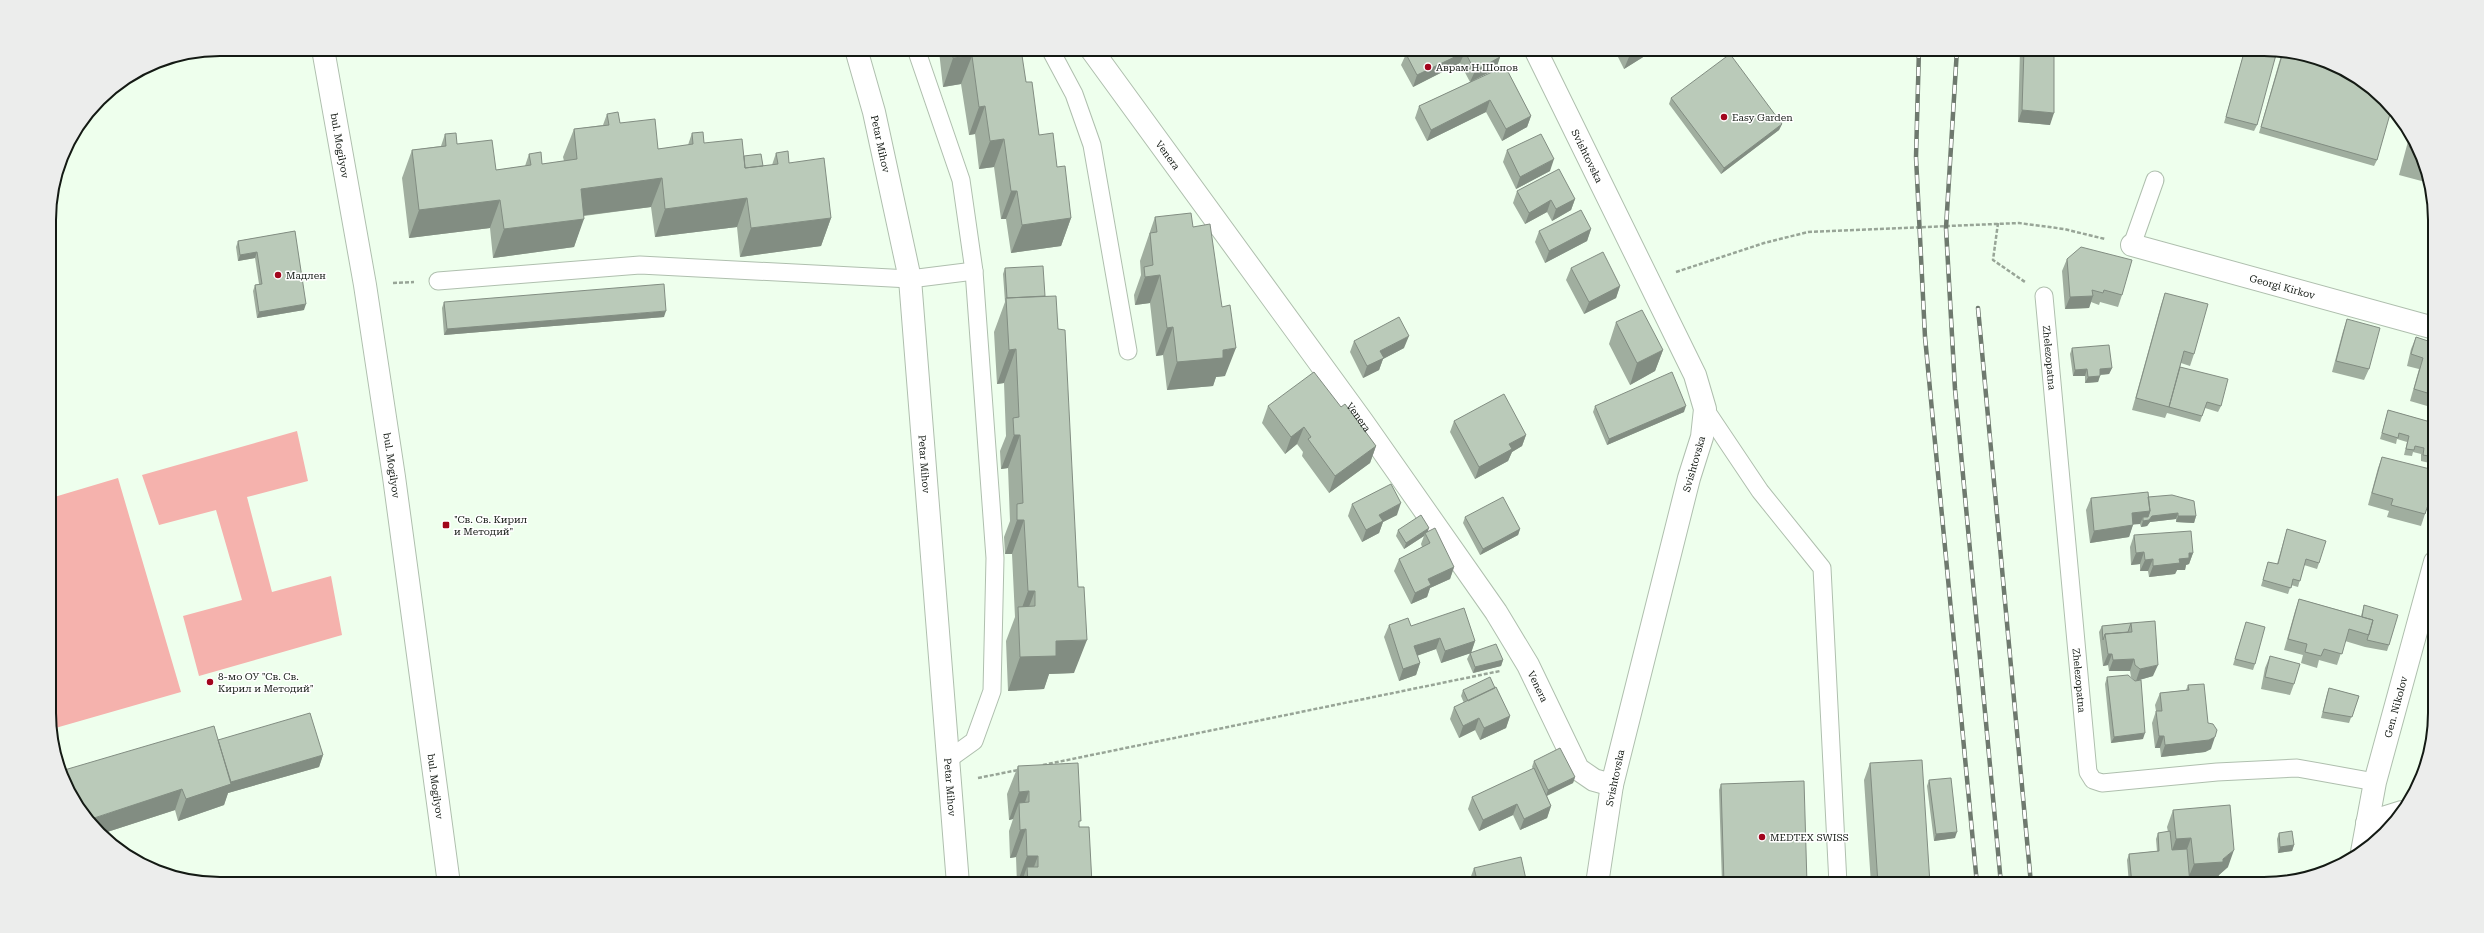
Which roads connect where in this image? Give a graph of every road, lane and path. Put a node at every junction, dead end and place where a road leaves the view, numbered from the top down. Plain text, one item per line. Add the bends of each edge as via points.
1 (324, 56) edge
2 (858, 56) edge
3 (918, 56) edge
4 (1054, 56) edge
5 (1096, 56) edge
6 (1538, 56) edge
7 (2155, 180) dead end
8 (1998, 224) junction
9 (2132, 245) junction
10 (974, 271) junction
11 (910, 279) junction
12 (438, 280) joint
13 (1649, 282) junction
14 (365, 285) junction
15 (2044, 296) joint
16 (2428, 326) edge
17 (1128, 351) dead end
18 (1705, 408) junction
19 (2428, 588) edge
20 (1528, 665) junction
21 (949, 759) junction
22 (1037, 766) edge
23 (1021, 769) edge
24 (2375, 782) junction
25 (951, 783) junction
26 (1612, 784) junction
27 (2392, 815) edge
28 (2367, 823) junction
29 (2363, 843) edge
30 (448, 877) edge
31 (958, 877) edge
32 (1597, 877) edge
33 (1838, 877) edge

1 - 14 street, bul. Mogilyov
2 - 11 street, Petar Mihov via 874,112
3 - 10 lane via 960,180
4 - 17 lane via 1074,94 1092,145
5 - 20 street, Venera via 1362,421 1496,612
6 - 13 street, Svishtovska
7 - 9 lane
8 - 9 path via 2019,223 2064,229
8 - 13 path via 1808,232 1749,247
8 - 15 path via 1993,260
9 - 16 street, Georgi Kirkov
10 - 11 lane
10 - 21 lane via 995,558 992,691 974,741
11 - 12 lane via 640,265
11 - 21 street, Petar Mihov
12 - 14 path
13 - 18 street, Svishtovska via 1695,375
14 - 30 street, bul. Mogilyov
15 - 24 lane, Zhelezopatna via 2087,764 2093,780 2102,783 2217,772 2297,768
18 - 26 street, Svishtovska via 1702,437 1689,478
18 - 33 lane via 1760,491 1822,568
19 - 24 street, Gen. Nikolov
20 - 22 path
20 - 26 street, Venera via 1578,769 1594,780
21 - 25 street, Petar Mihov
23 - 25 path
24 - 28 street, Gen. Nikolov
25 - 31 street, Petar Mihov
26 - 32 street, Svishtovska
27 - 28 street
28 - 29 street, Gen. Nikolov

